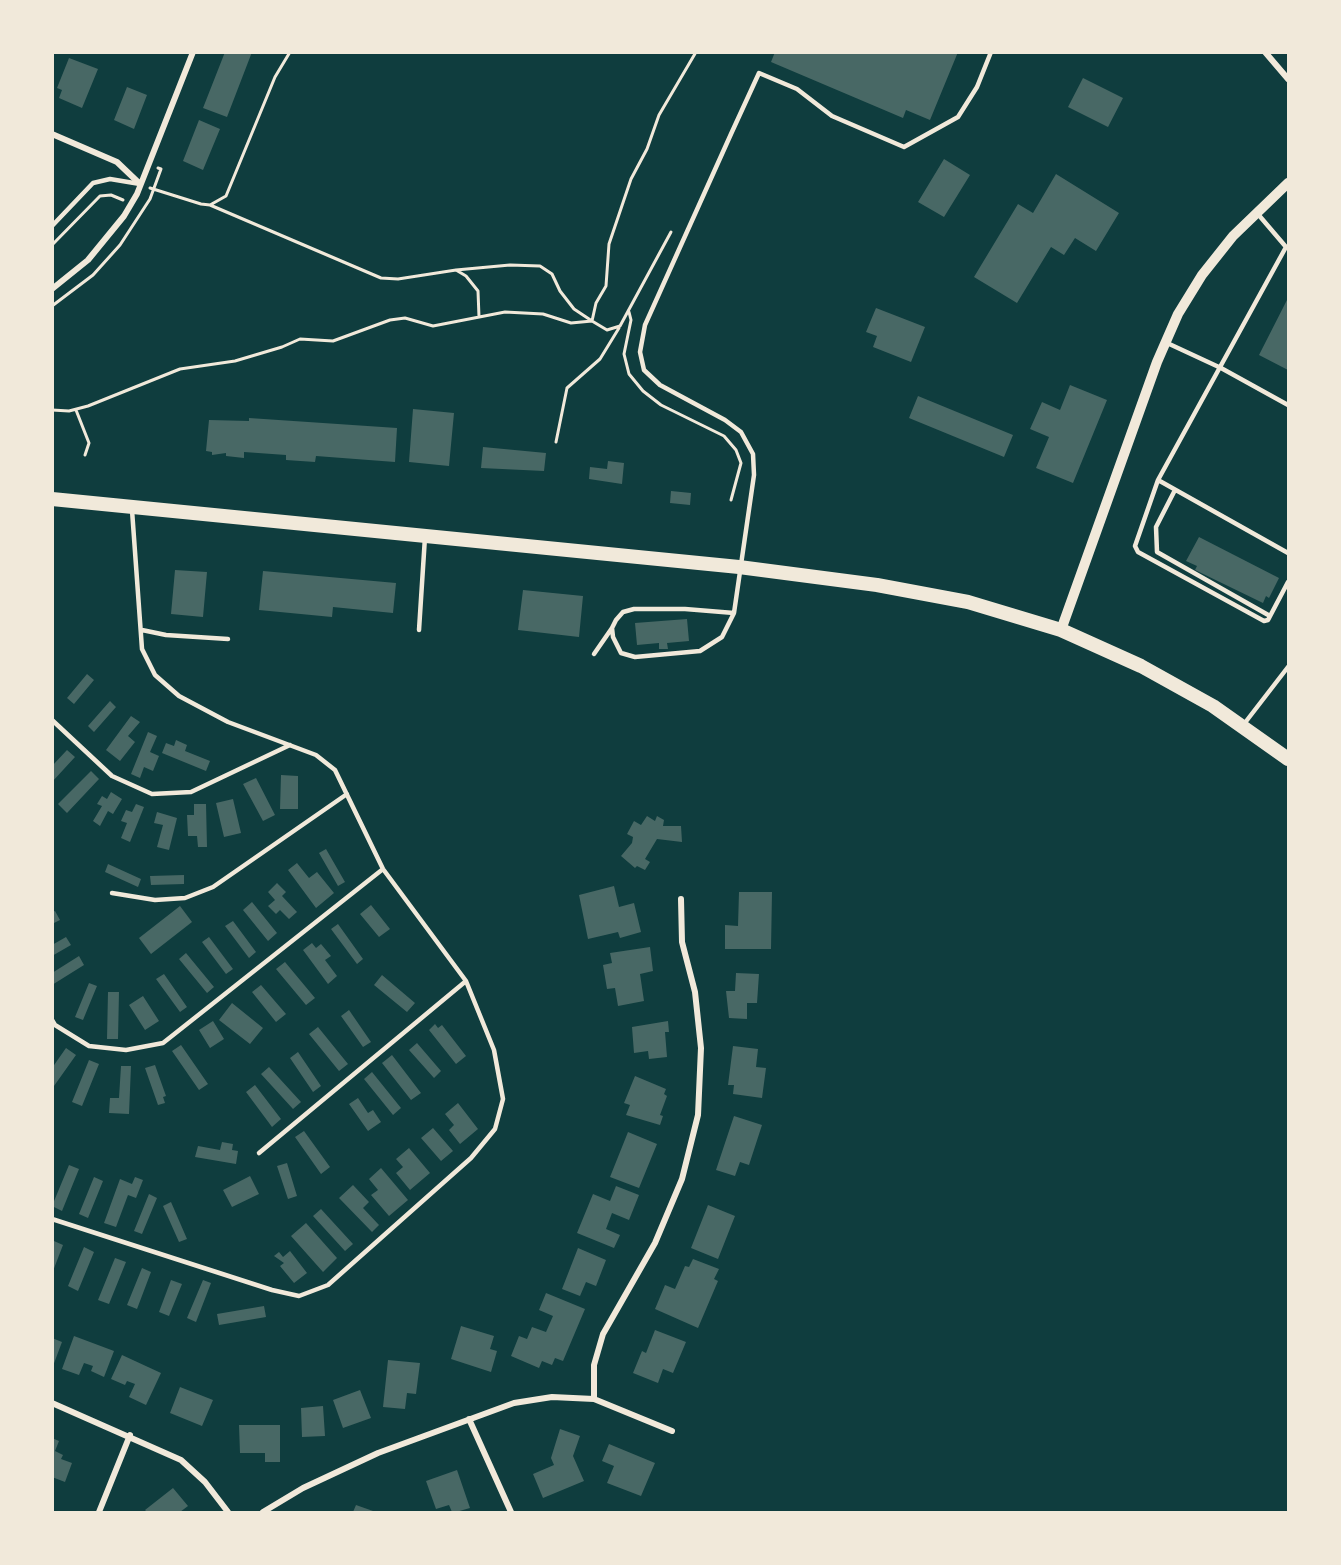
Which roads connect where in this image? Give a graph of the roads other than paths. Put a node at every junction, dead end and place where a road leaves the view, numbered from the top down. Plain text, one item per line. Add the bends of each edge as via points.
1 (193, 52) edge
2 (991, 52) edge
3 (1265, 52) edge
4 (1288, 79) edge
5 (52, 134) edge
6 (1288, 183) edge
7 (140, 184) junction
8 (1257, 213) junction
9 (52, 226) edge
10 (1287, 249) edge
11 (52, 289) edge
12 (1165, 342) junction
13 (1221, 368) junction
14 (1288, 405) edge
15 (1158, 480) junction
16 (1175, 490) junction
17 (52, 499) edge
18 (132, 507) junction
19 (425, 536) junction
20 (1288, 553) edge
21 (739, 567) junction
22 (1288, 582) edge
23 (734, 613) junction
24 (1270, 616) junction
25 (612, 628) junction
26 (142, 630) junction
27 (419, 630) dead end
28 (1061, 630) junction
29 (228, 639) dead end
30 (594, 654) dead end
31 (1288, 667) edge
32 (52, 720) edge
33 (1242, 726) junction
34 (290, 745) junction
35 (1288, 759) edge
36 (347, 794) junction
37 (383, 868) junction
38 (112, 893) dead end
39 (681, 899) dead end
40 (466, 981) junction
41 (52, 1020) edge
42 (259, 1153) dead end
43 (52, 1219) edge
44 (594, 1399) junction
45 (52, 1403) edge
46 (469, 1419) junction
47 (672, 1431) dead end
48 (130, 1435) junction
49 (99, 1512) edge
50 (228, 1512) edge
51 (263, 1512) edge
52 (511, 1512) edge

1 - 7 street
2 - 21 lane via 977,87 958,117 904,147 832,116 797,89 759,73 645,325 640,352 644,370 660,385 726,420 741,432 753,454 754,474
3 - 4 street
5 - 7 street via 117,162
6 - 8 street
7 - 9 lane via 110,179 93,183
7 - 11 street via 131,204 87,260
8 - 10 lane
8 - 12 street via 1202,275
10 - 13 lane
12 - 13 lane
12 - 28 street
13 - 14 lane
13 - 15 lane
15 - 16 lane
15 - 24 lane via 1136,549 1263,621
16 - 20 lane
16 - 24 lane via 1156,527 1157,552
17 - 18 main road
18 - 19 main road
18 - 26 lane
19 - 21 main road
19 - 27 lane
21 - 23 lane
21 - 28 main road via 877,585 968,602
22 - 24 lane
23 - 25 lane via 634,609 623,612
23 - 25 lane via 722,637 708,648 673,656 635,657 621,653
25 - 30 lane
26 - 29 lane
26 - 34 lane via 142,649 155,675 179,696 228,722
28 - 33 main road via 1141,666
31 - 33 lane
32 - 34 lane via 112,776 152,794 191,792
33 - 35 main road
34 - 36 lane via 316,755 335,770
36 - 37 lane
36 - 38 lane via 213,887 185,898 155,900
37 - 40 lane
37 - 41 lane via 162,1043 126,1050 89,1046
39 - 44 street via 682,942 695,992 701,1048 698,1114 682,1179 669,1211 603,1334 594,1365
40 - 42 lane
40 - 43 lane via 494,1050 503,1099 495,1129 471,1158 328,1285 299,1296 272,1290
44 - 46 street via 552,1397 514,1403
44 - 47 street
45 - 48 street
46 - 51 street via 378,1453 303,1488
46 - 52 street
48 - 49 street
48 - 50 street via 181,1460 205,1482

